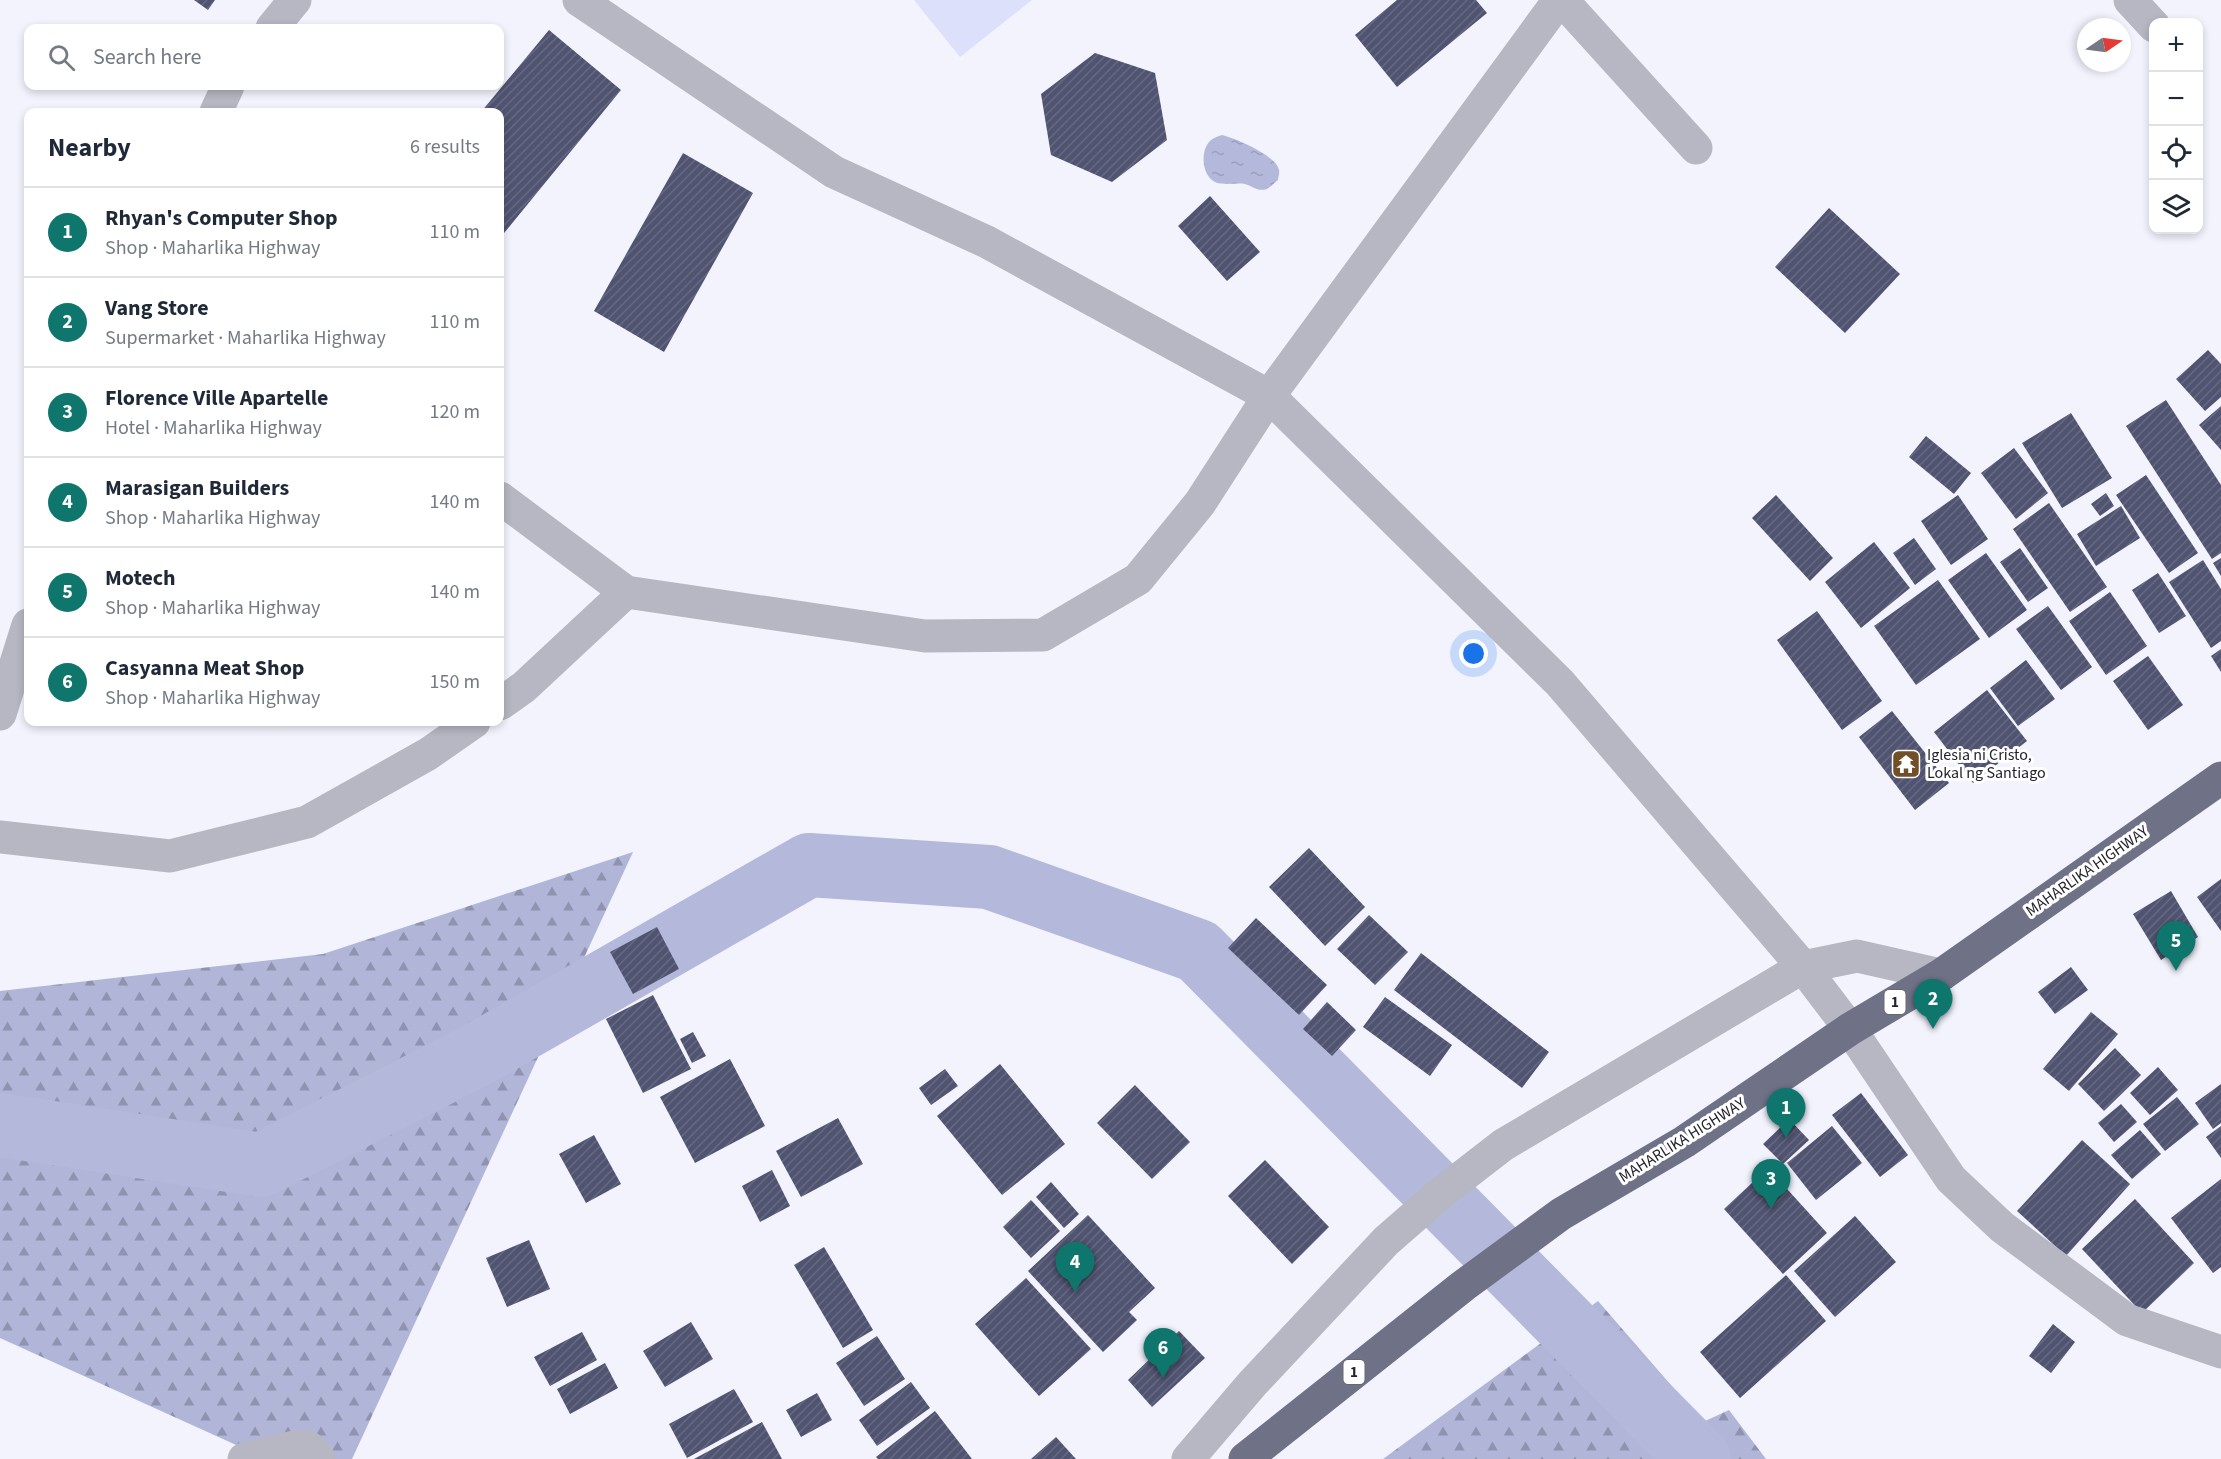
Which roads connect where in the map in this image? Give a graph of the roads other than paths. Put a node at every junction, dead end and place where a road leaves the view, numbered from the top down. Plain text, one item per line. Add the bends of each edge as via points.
1 (295, 0) edge
2 (579, 0) edge
3 (1561, 0) edge
4 (2130, 0) edge
5 (2149, 21) edge
6 (275, 24) edge
7 (226, 90) edge
8 (218, 108) edge
9 (1696, 148) dead end
10 (1269, 396) junction
11 (504, 501) edge
12 (626, 592) junction
13 (24, 639) edge
14 (504, 701) edge
15 (0, 714) edge
16 (468, 726) edge
17 (2221, 778) edge
18 (0, 837) edge
19 (1803, 967) junction
20 (1941, 975) junction
21 (1850, 1029) junction
22 (2221, 1352) edge
23 (244, 1459) edge
24 (319, 1459) edge
25 (1188, 1459) edge
26 (1245, 1459) edge

1 - 6 street
2 - 10 street via 834,172 987,242
3 - 9 street
3 - 10 street
4 - 5 street
7 - 8 street
10 - 12 street via 1200,502 1137,579 1043,635 924,636
10 - 19 street via 1560,682
11 - 12 street
12 - 14 street
13 - 15 street
16 - 18 street via 428,754 307,822 170,856
17 - 20 highway, MAHARLIKA HIGHWAY / 1
19 - 20 street via 1857,956
19 - 21 street
19 - 25 street via 1503,1145 1441,1193 1386,1241 1252,1384
20 - 21 highway, MAHARLIKA HIGHWAY / 1
21 - 22 street via 1951,1179 2002,1227 2127,1320
21 - 26 highway, MAHARLIKA HIGHWAY / 1 via 1684,1142 1561,1214 1463,1286
23 - 24 street via 294,1447 308,1447

